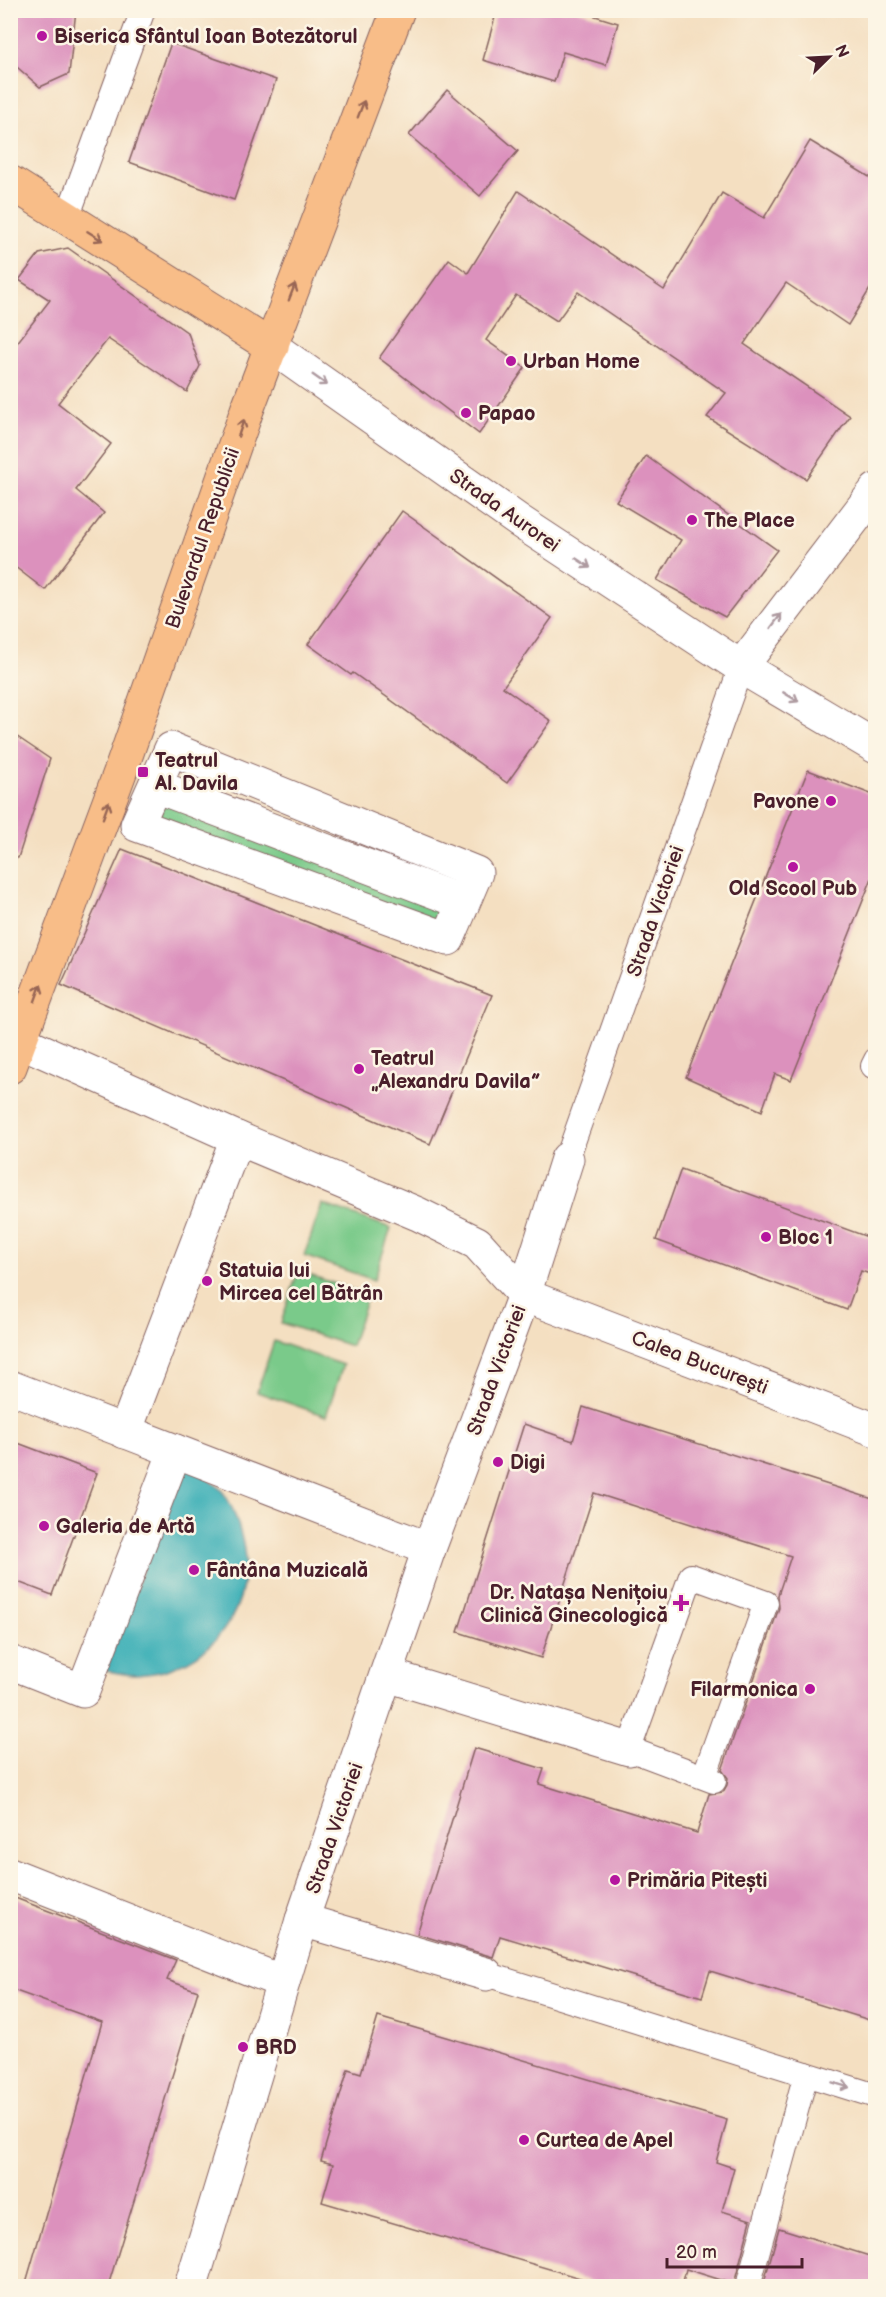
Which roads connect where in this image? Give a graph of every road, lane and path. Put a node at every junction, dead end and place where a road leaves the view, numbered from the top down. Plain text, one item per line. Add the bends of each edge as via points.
1 (143, 10) edge
2 (398, 10) edge
3 (10, 182) edge
4 (67, 218) junction
5 (272, 347) junction
6 (876, 490) edge
7 (741, 667) junction
8 (876, 747) edge
9 (462, 902) joint
10 (15, 1054) edge
11 (237, 1138) junction
12 (567, 1159) joint
13 (524, 1295) junction
14 (10, 1387) edge
15 (876, 1430) edge
16 (125, 1432) junction
17 (175, 1451) junction
18 (429, 1549) junction
19 (10, 1662) edge
20 (387, 1675) junction
21 (629, 1749) junction
22 (10, 1874) edge
23 (302, 1920) junction
24 (486, 1974) joint
25 (283, 1982) junction
26 (806, 2074) junction
27 (876, 2096) edge
28 (191, 2286) edge
29 (748, 2286) edge

1 - 4 lane
5 -> 2 main road, Bulevardul Republicii
3 - 4 main road
4 -> 5 main road
5 -> 7 street, Strada Aurorei via 519,521
10 -> 5 main road, Bulevardul Republicii
7 -> 6 street, Strada Victoriei
7 -> 8 street, Strada Aurorei
7 - 12 lane, Strada Victoriei
9 - 9 street via 476,873 171,749 137,825 448,939
10 - 11 street
11 - 13 street via 477,1243
11 - 16 street
12 - 13 street, Strada Victoriei
13 - 15 street, Calea București
13 - 18 street, Strada Victoriei
14 - 16 street
16 - 17 street
17 - 18 street
17 - 19 street via 83,1691
18 - 20 street, Strada Victoriei
20 - 21 street
20 - 23 street, Strada Victoriei
21 - 21 lane via 709,1779 766,1603 691,1576
22 - 25 street
23 - 24 street
23 - 25 street, Strada Victoriei
24 - 26 lane
25 - 28 street, Strada Victoriei
26 -> 27 lane
26 - 29 lane

